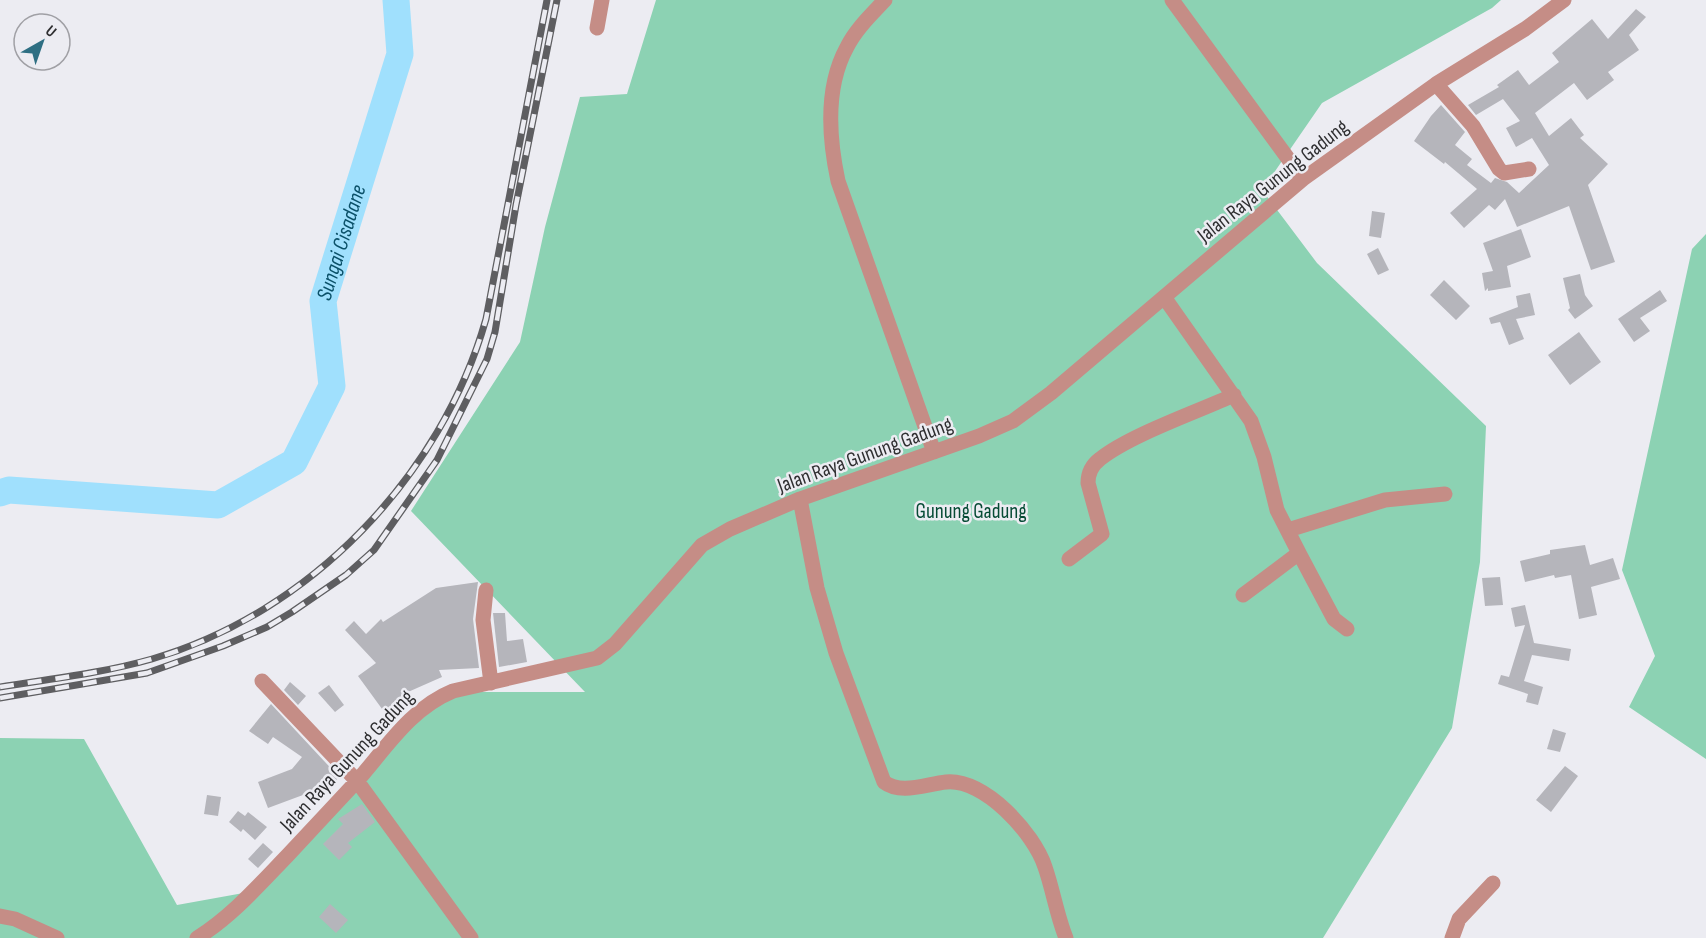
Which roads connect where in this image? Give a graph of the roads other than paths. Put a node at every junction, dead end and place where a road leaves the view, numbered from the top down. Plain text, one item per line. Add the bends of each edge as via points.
1 (602, 0) edge
2 (885, 0) edge
3 (1172, 0) edge
4 (1564, 0) edge
5 (597, 28) dead end
6 (1436, 84) junction
7 (1529, 169) dead end
8 (1303, 179) junction
9 (1164, 297) junction
10 (1234, 395) junction
11 (934, 452) junction
12 (1445, 494) dead end
13 (800, 499) junction
14 (1288, 530) junction
15 (1299, 553) junction
16 (1069, 558) dead end
17 (486, 590) dead end
18 (1243, 595) dead end
19 (1347, 629) dead end
20 (262, 681) dead end
21 (491, 683) junction
22 (357, 781) junction
23 (1493, 883) dead end
24 (0, 916) edge
25 (57, 938) edge
26 (197, 938) edge
27 (471, 938) edge
28 (1066, 938) edge
29 (1452, 938) edge

1 - 5 street
2 - 11 street via 858,29 837,71 832,113 834,159 838,181
3 - 8 street
4 - 6 street, Jalan Raya Gunung Gadung
6 - 7 street via 1478,133 1499,169 1504,173
6 - 8 street, Jalan Raya Gunung Gadung
8 - 9 street, Jalan Raya Gunung Gadung
9 - 10 street
9 - 11 street, Jalan Raya Gunung Gadung via 1012,421
10 - 14 street via 1258,438 1273,498
10 - 16 street via 1099,460 1088,475 1088,483 1102,534
11 - 13 street, Jalan Raya Gunung Gadung
12 - 14 street via 1385,500
13 - 21 street, Jalan Raya Gunung Gadung via 702,545 615,644 597,658
13 - 28 street via 817,588 836,653 884,782 898,789 961,782 995,801 1040,856
14 - 15 street
15 - 18 street
15 - 19 street via 1334,619
17 - 21 street via 483,620
20 - 22 street
21 - 22 street, Jalan Raya Gunung Gadung via 436,698 398,732
22 - 26 street, Jalan Raya Gunung Gadung via 246,899 217,926
22 - 27 street
23 - 29 street via 1460,919
24 - 25 street

